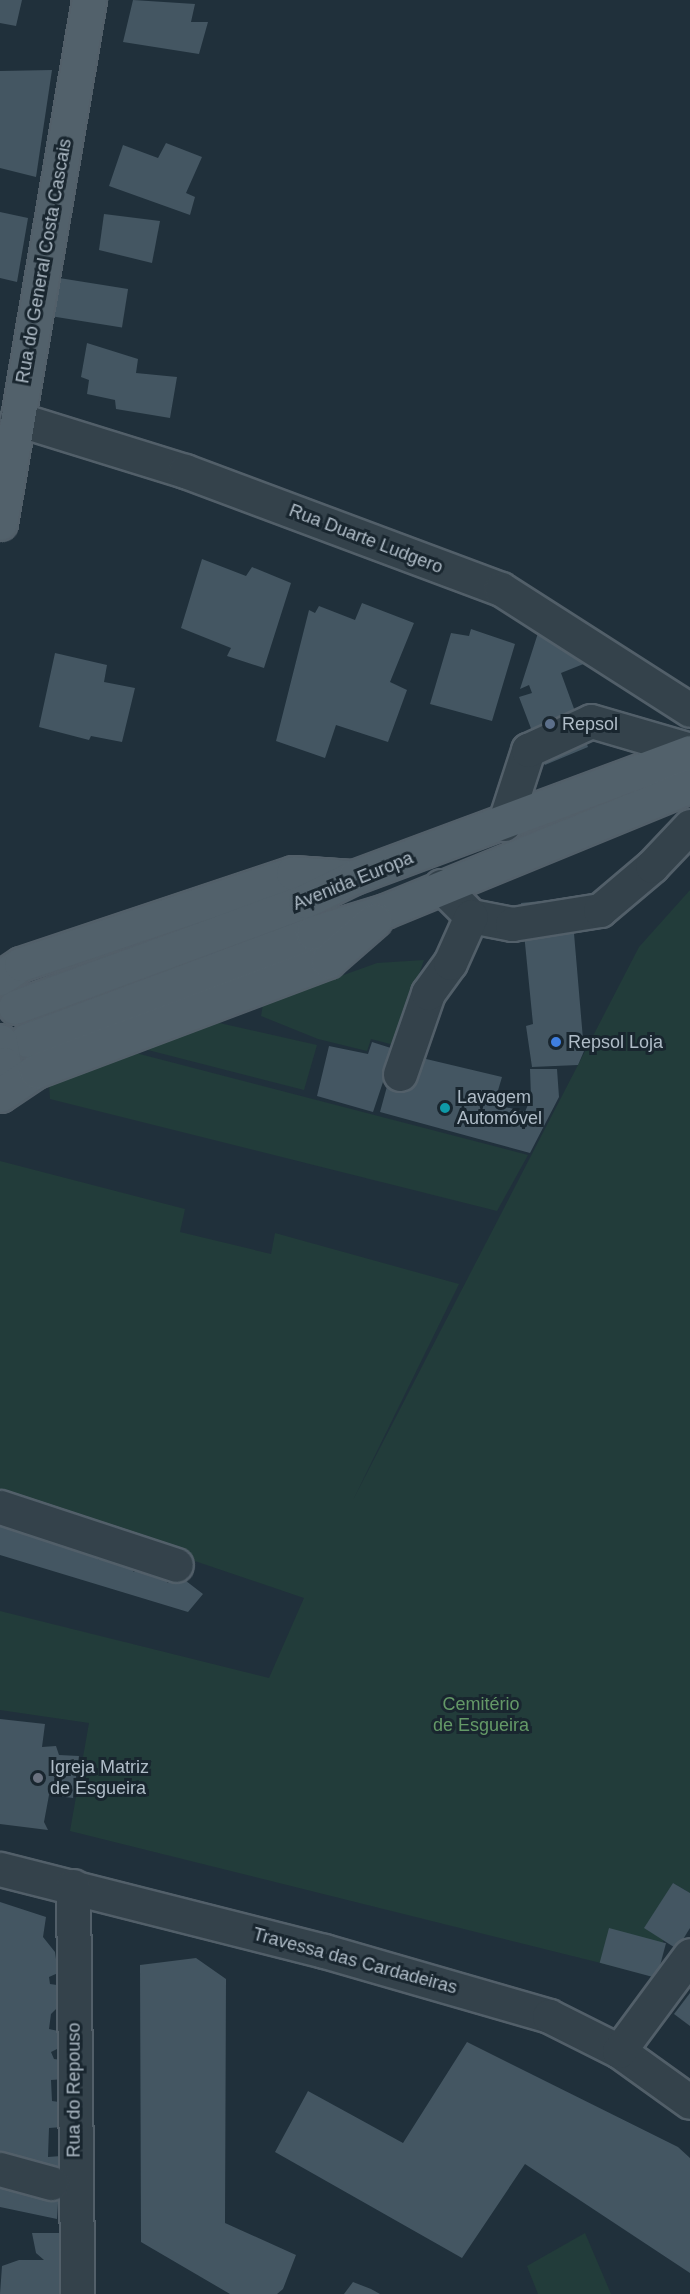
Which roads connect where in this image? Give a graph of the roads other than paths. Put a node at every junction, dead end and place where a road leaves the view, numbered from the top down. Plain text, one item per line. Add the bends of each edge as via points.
1 (87, 1) edge
2 (17, 419) junction
3 (0, 523) edge
4 (690, 710) edge
5 (690, 751) edge
6 (690, 786) edge
7 (504, 824) junction
8 (690, 826) edge
9 (354, 877) junction
10 (441, 886) junction
11 (385, 911) junction
12 (471, 916) junction
13 (7, 967) edge
14 (15, 1007) dead end
15 (14, 1041) edge
16 (400, 1074) dead end
17 (0, 1095) edge
18 (0, 1507) edge
19 (176, 1564) dead end
20 (0, 1869) edge
21 (73, 1886) junction
22 (690, 1955) edge
23 (619, 2051) junction
24 (690, 2102) edge
25 (0, 2169) edge
26 (51, 2182) dead end
27 (77, 2294) edge

1 - 2 main road, Rua do General Costa Cascais
2 - 3 main road, Rua do General Costa Cascais
2 - 4 street, Rua Duarte Ludgero via 185,471 501,590
5 - 7 main road, Avenida Europa
5 - 7 street via 591,721 528,750
6 - 10 main road, Avenida Europa
7 - 9 main road, Avenida Europa
8 - 12 street via 652,866 600,910 512,924
9 - 13 main road via 293,873
9 - 14 main road, Avenida Europa via 305,901
10 - 11 main road, Avenida Europa
10 - 12 street
11 - 15 main road, Avenida Europa via 313,933
11 - 17 main road via 328,961 36,1071
12 - 16 street via 450,963 428,993
15 - 17 main road via 4,1064
18 - 19 street
20 - 21 street, Travessa das Cardadeiras
21 - 23 street, Travessa das Cardadeiras via 324,1951 549,2016
21 - 27 street, Rua do Repouso
22 - 23 street
23 - 24 street, Travessa das Cardadeiras
25 - 26 street

